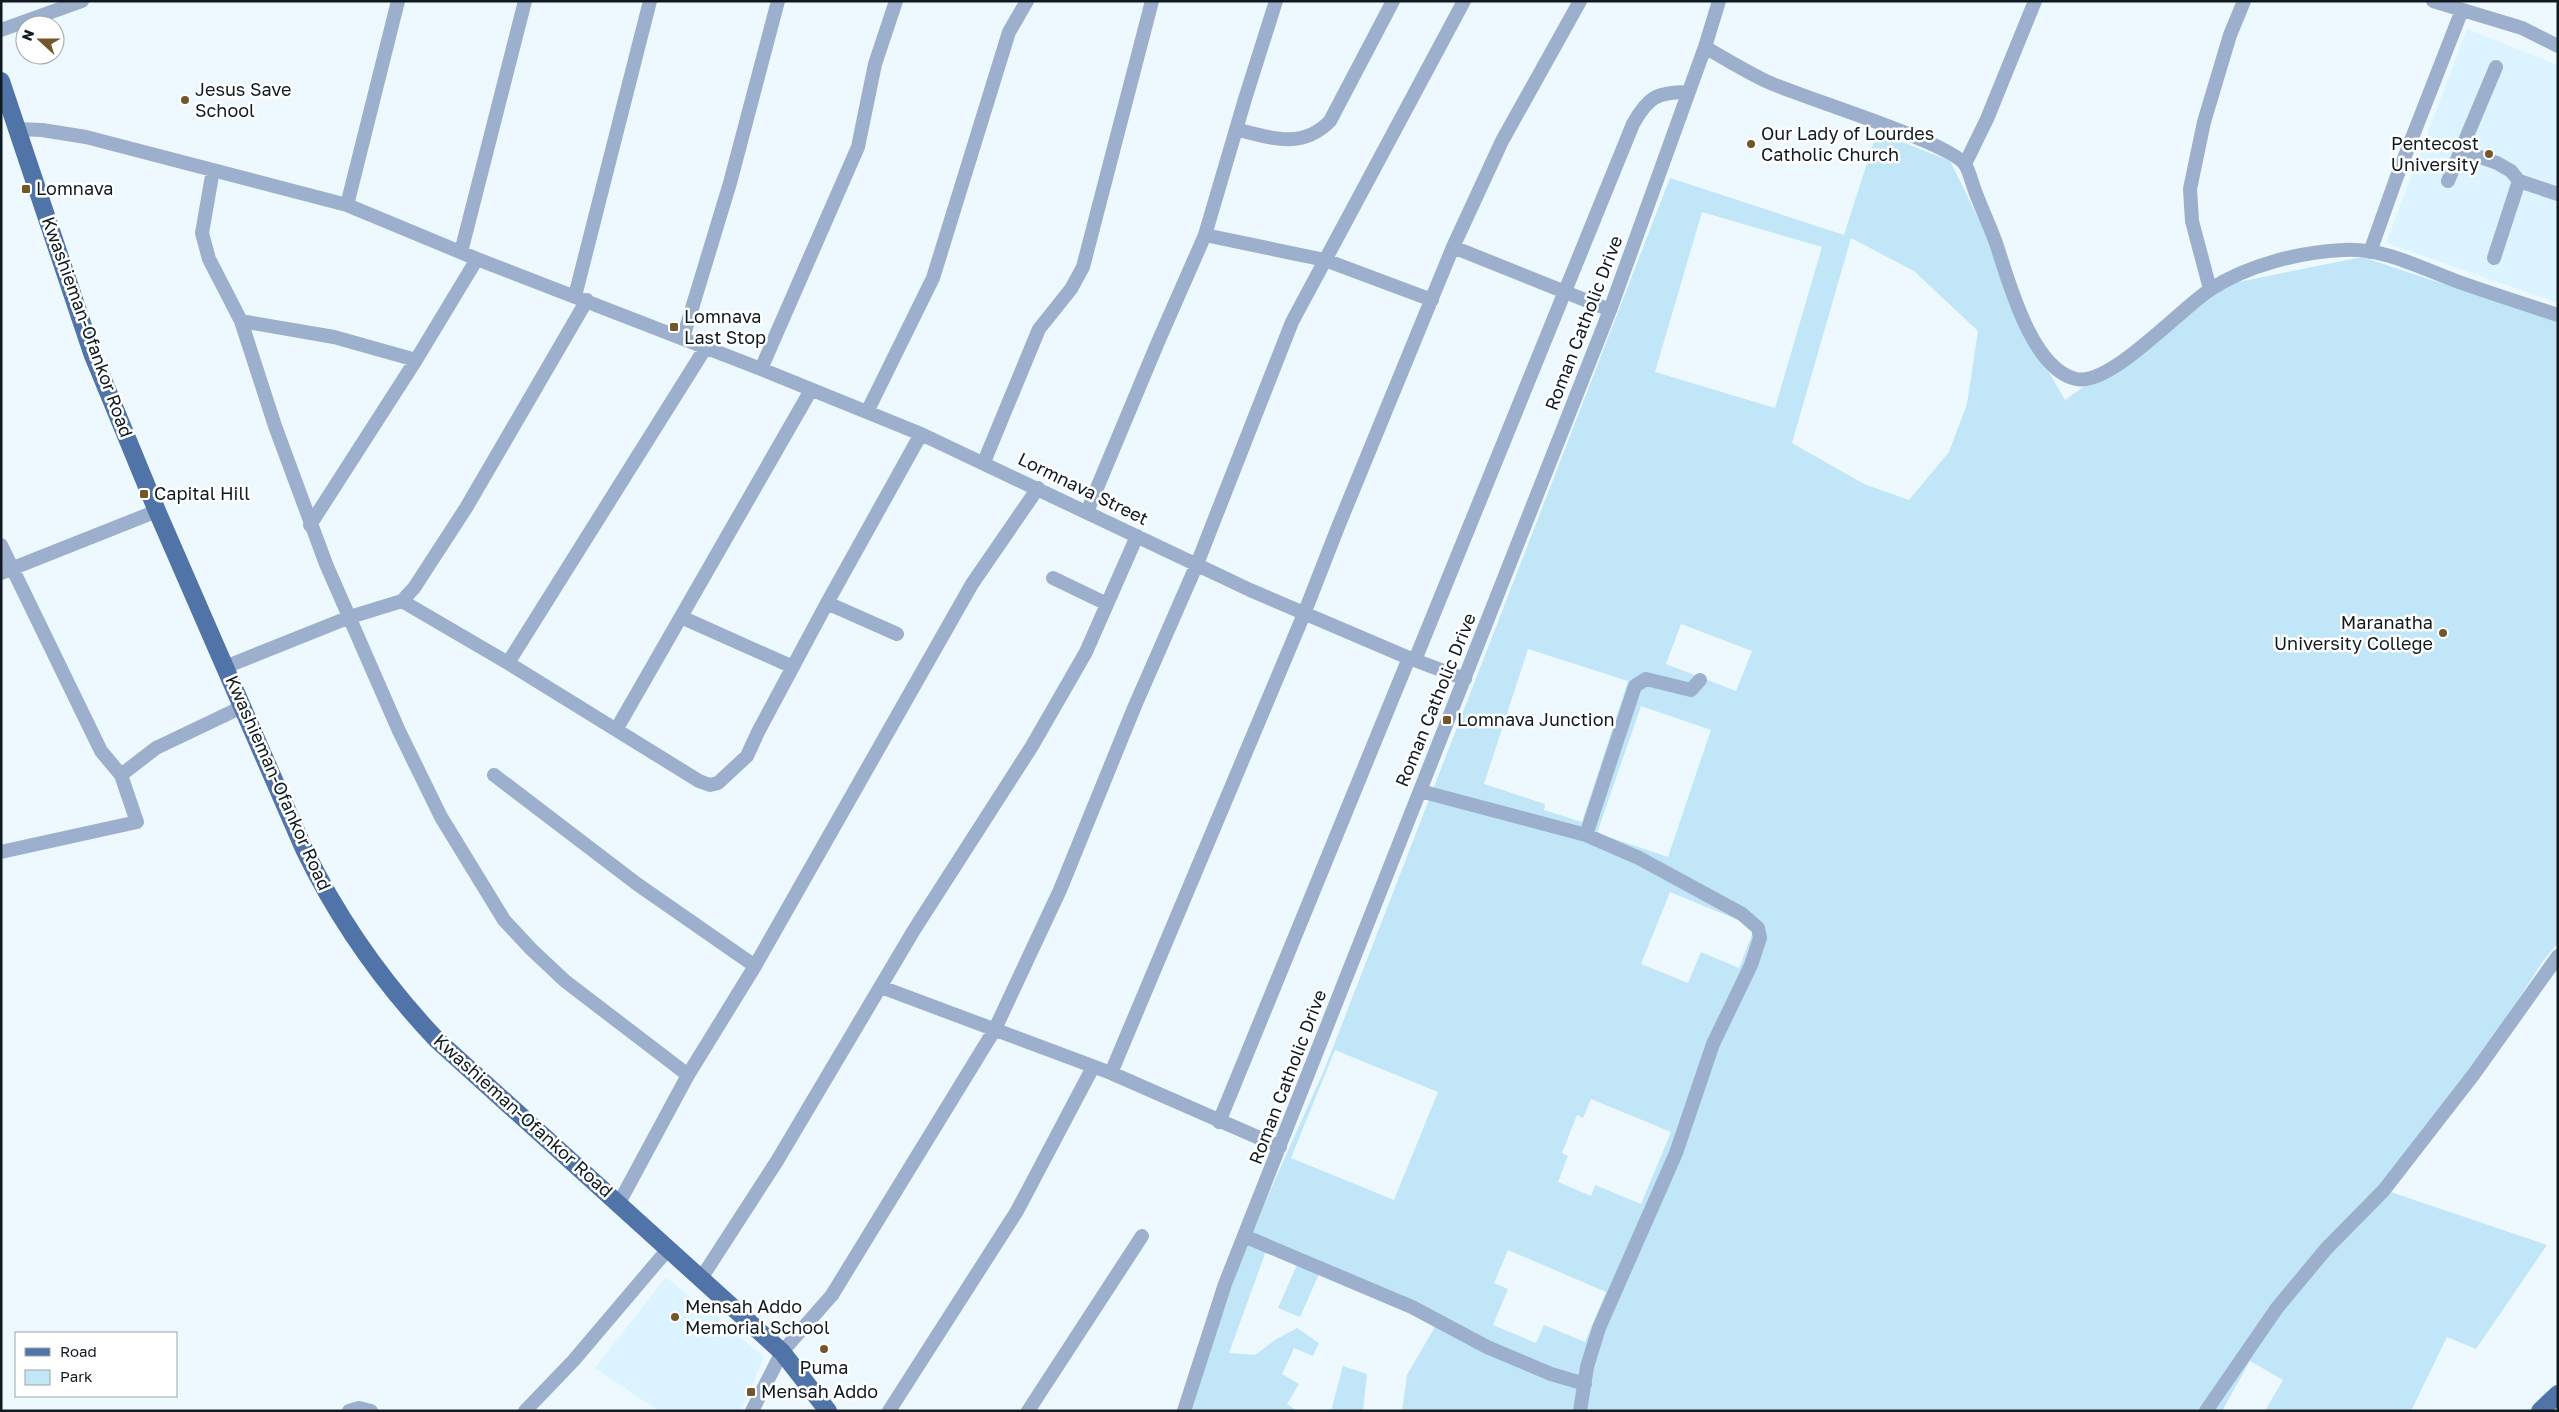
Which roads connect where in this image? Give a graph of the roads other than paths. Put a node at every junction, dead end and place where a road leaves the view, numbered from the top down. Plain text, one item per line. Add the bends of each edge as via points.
1 (82, 1) edge
2 (525, 1) edge
3 (650, 1) edge
4 (778, 1) edge
5 (896, 1) edge
6 (1027, 1) edge
7 (1152, 1) edge
8 (1276, 1) edge
9 (1393, 1) edge
10 (1464, 1) edge
11 (1580, 1) edge
12 (1719, 1) edge
13 (2035, 1) edge
14 (2244, 1) edge
15 (2433, 1) edge
16 (396, 2) edge
17 (2462, 10) junction
18 (1, 30) edge
19 (2558, 46) edge
20 (1705, 48) junction
21 (2496, 67) dead end
22 (1, 81) edge
23 (1688, 92) junction
24 (17, 129) junction
25 (1236, 129) junction
26 (2463, 151) junction
27 (1965, 164) junction
28 (213, 170) junction
29 (2448, 180) dead end
30 (2519, 181) junction
31 (2558, 194) edge
32 (347, 205) junction
33 (1205, 236) junction
34 (1453, 247) junction
35 (461, 252) junction
36 (2370, 252) junction
37 (2494, 258) dead end
38 (477, 259) junction
39 (1325, 260) junction
40 (2210, 289) junction
41 (1567, 292) junction
42 (581, 298) junction
43 (1432, 300) junction
44 (1610, 310) junction
45 (2558, 315) edge
46 (241, 321) junction
47 (682, 338) junction
48 (706, 347) junction
49 (416, 360) junction
50 (761, 368) junction
51 (811, 390) junction
52 (867, 412) junction
53 (921, 434) junction
54 (984, 462) junction
55 (1038, 488) junction
56 (157, 511) junction
57 (1087, 512) junction
58 (310, 525) junction
59 (1137, 536) junction
60 (1, 545) edge
61 (1197, 564) junction
62 (6, 571) edge
63 (1053, 578) dead end
64 (402, 601) junction
65 (827, 603) junction
66 (1107, 604) junction
67 (1304, 614) junction
68 (350, 617) junction
69 (681, 617) junction
70 (897, 634) dead end
71 (1412, 659) junction
72 (508, 663) junction
73 (793, 666) junction
74 (225, 667) junction
75 (1465, 679) junction
76 (1700, 680) dead end
77 (242, 708) junction
78 (616, 730) junction
79 (121, 775) junction
80 (494, 775) dead end
81 (1420, 791) junction
82 (1586, 835) junction
83 (1, 852) edge
84 (2558, 956) edge
85 (755, 966) junction
86 (881, 986) junction
87 (995, 1029) junction
88 (1093, 1067) junction
89 (1110, 1073) junction
90 (688, 1075) junction
91 (1220, 1122) junction
92 (1280, 1147) junction
93 (619, 1203) junction
94 (1142, 1236) dead end
95 (1244, 1236) junction
96 (669, 1248) junction
97 (702, 1277) junction
98 (782, 1352) junction
99 (1584, 1384) junction
100 (2558, 1394) edge
101 (525, 1411) edge
102 (752, 1411) edge
103 (828, 1411) edge
104 (889, 1411) edge
105 (1028, 1411) edge
106 (1184, 1411) edge
107 (1580, 1411) edge
108 (2206, 1411) edge
109 (2540, 1411) edge

1 - 18 street
2 - 35 street
3 - 42 street
4 - 47 street via 730,183
5 - 50 street via 875,64 858,147
6 - 52 street via 1009,32 933,278
7 - 54 street via 1083,267 1071,289 1039,329
8 - 25 street
9 - 25 street via 1325,126 1284,141
10 - 39 street
11 - 34 street via 1502,141
12 - 20 street, Roman Catholic Drive
13 - 27 street
14 - 40 street via 2230,35 2204,122 2190,189 2192,222
15 - 17 street
16 - 32 street
17 - 19 street via 2522,28
17 - 36 street
20 - 23 street, Roman Catholic Drive
20 - 27 street via 1768,82 1928,142 1954,154
21 - 26 street
22 - 24 main road, Kwashieman-Ofankor Road
23 - 41 street via 1664,94 1644,104 1633,124
23 - 44 street, Roman Catholic Drive
24 - 28 street, Lormnava Street via 86,137
24 - 56 main road, Kwashieman-Ofankor Road via 92,353
25 - 33 street
26 - 29 street
26 - 30 street via 2497,163 2511,171
27 - 40 street via 2019,314 2048,360 2066,376 2077,380 2100,376 2118,365
28 - 32 street, Lormnava Street
28 - 46 street via 203,221 204,242 217,278
30 - 31 street
30 - 37 street
32 - 35 street, Lormnava Street
33 - 39 street
33 - 57 street
34 - 41 street
34 - 43 street
35 - 38 street, Lormnava Street
36 - 40 street via 2338,250 2274,263 2239,274
36 - 45 street
38 - 42 street, Lormnava Street
38 - 49 street
39 - 43 street
39 - 61 street via 1292,322
41 - 44 street
41 - 71 street
42 - 47 street, Lormnava Street
42 - 64 street via 466,508 414,588
43 - 67 street
44 - 75 street, Roman Catholic Drive
46 - 49 street via 334,337
46 - 58 street
47 - 48 street, Lormnava Street
48 - 50 street, Lormnava Street
48 - 72 street
49 - 58 street
50 - 51 street, Lormnava Street
51 - 52 street, Lormnava Street
51 - 69 street
52 - 53 street, Lormnava Street
53 - 54 street, Lormnava Street
53 - 65 street
54 - 55 street, Lormnava Street
55 - 57 street, Lormnava Street
55 - 85 street via 972,584
56 - 62 street
56 - 74 main road, Kwashieman-Ofankor Road
57 - 59 street, Lormnava Street
58 - 68 street
59 - 61 street, Lormnava Street
59 - 66 street
60 - 62 street
61 - 67 street, Lormnava Street
61 - 87 street via 1060,890
62 - 79 street via 101,751
63 - 66 street
64 - 68 street
64 - 72 street
65 - 70 street
65 - 73 street
66 - 86 street via 1086,652 1032,746
67 - 71 street, Lormnava Street
67 - 89 street
68 - 74 street
68 - 90 street via 440,817 504,920 565,981
69 - 73 street
69 - 78 street
71 - 75 street, Lormnava Street
71 - 91 street
72 - 78 street
73 - 78 street via 747,756 718,783 710,786
74 - 77 main road, Kwashieman-Ofankor Road
75 - 81 street, Roman Catholic Drive
76 - 82 street via 1692,690 1646,679 1635,686
77 - 79 street via 156,748
77 - 93 main road, Kwashieman-Ofankor Road via 319,880 362,950 437,1040
79 - 83 street via 137,822
80 - 85 street via 637,884
81 - 82 street
81 - 92 street, Roman Catholic Drive
82 - 99 street via 1638,858 1742,914 1758,928 1760,938 1714,1044 1676,1153 1599,1328
84 - 108 street via 2474,1074 2384,1190 2326,1250 2277,1308
85 - 90 street
86 - 87 street
86 - 97 street via 777,1161
87 - 88 street
87 - 98 street via 832,1296
88 - 89 street
88 - 104 street via 1017,1212
89 - 91 street
90 - 93 street
91 - 92 street
92 - 95 street, Roman Catholic Drive
93 - 96 main road, Kwashieman-Ofankor Road
94 - 105 street
95 - 99 street via 1412,1307 1487,1347
95 - 106 street, Roman Catholic Drive
96 - 97 main road, Kwashieman-Ofankor Road
96 - 101 street via 574,1360
97 - 98 main road, Kwashieman-Ofankor Road
98 - 102 street
98 - 103 main road, Kwashieman-Ofankor Road
99 - 107 street
100 - 109 main road

